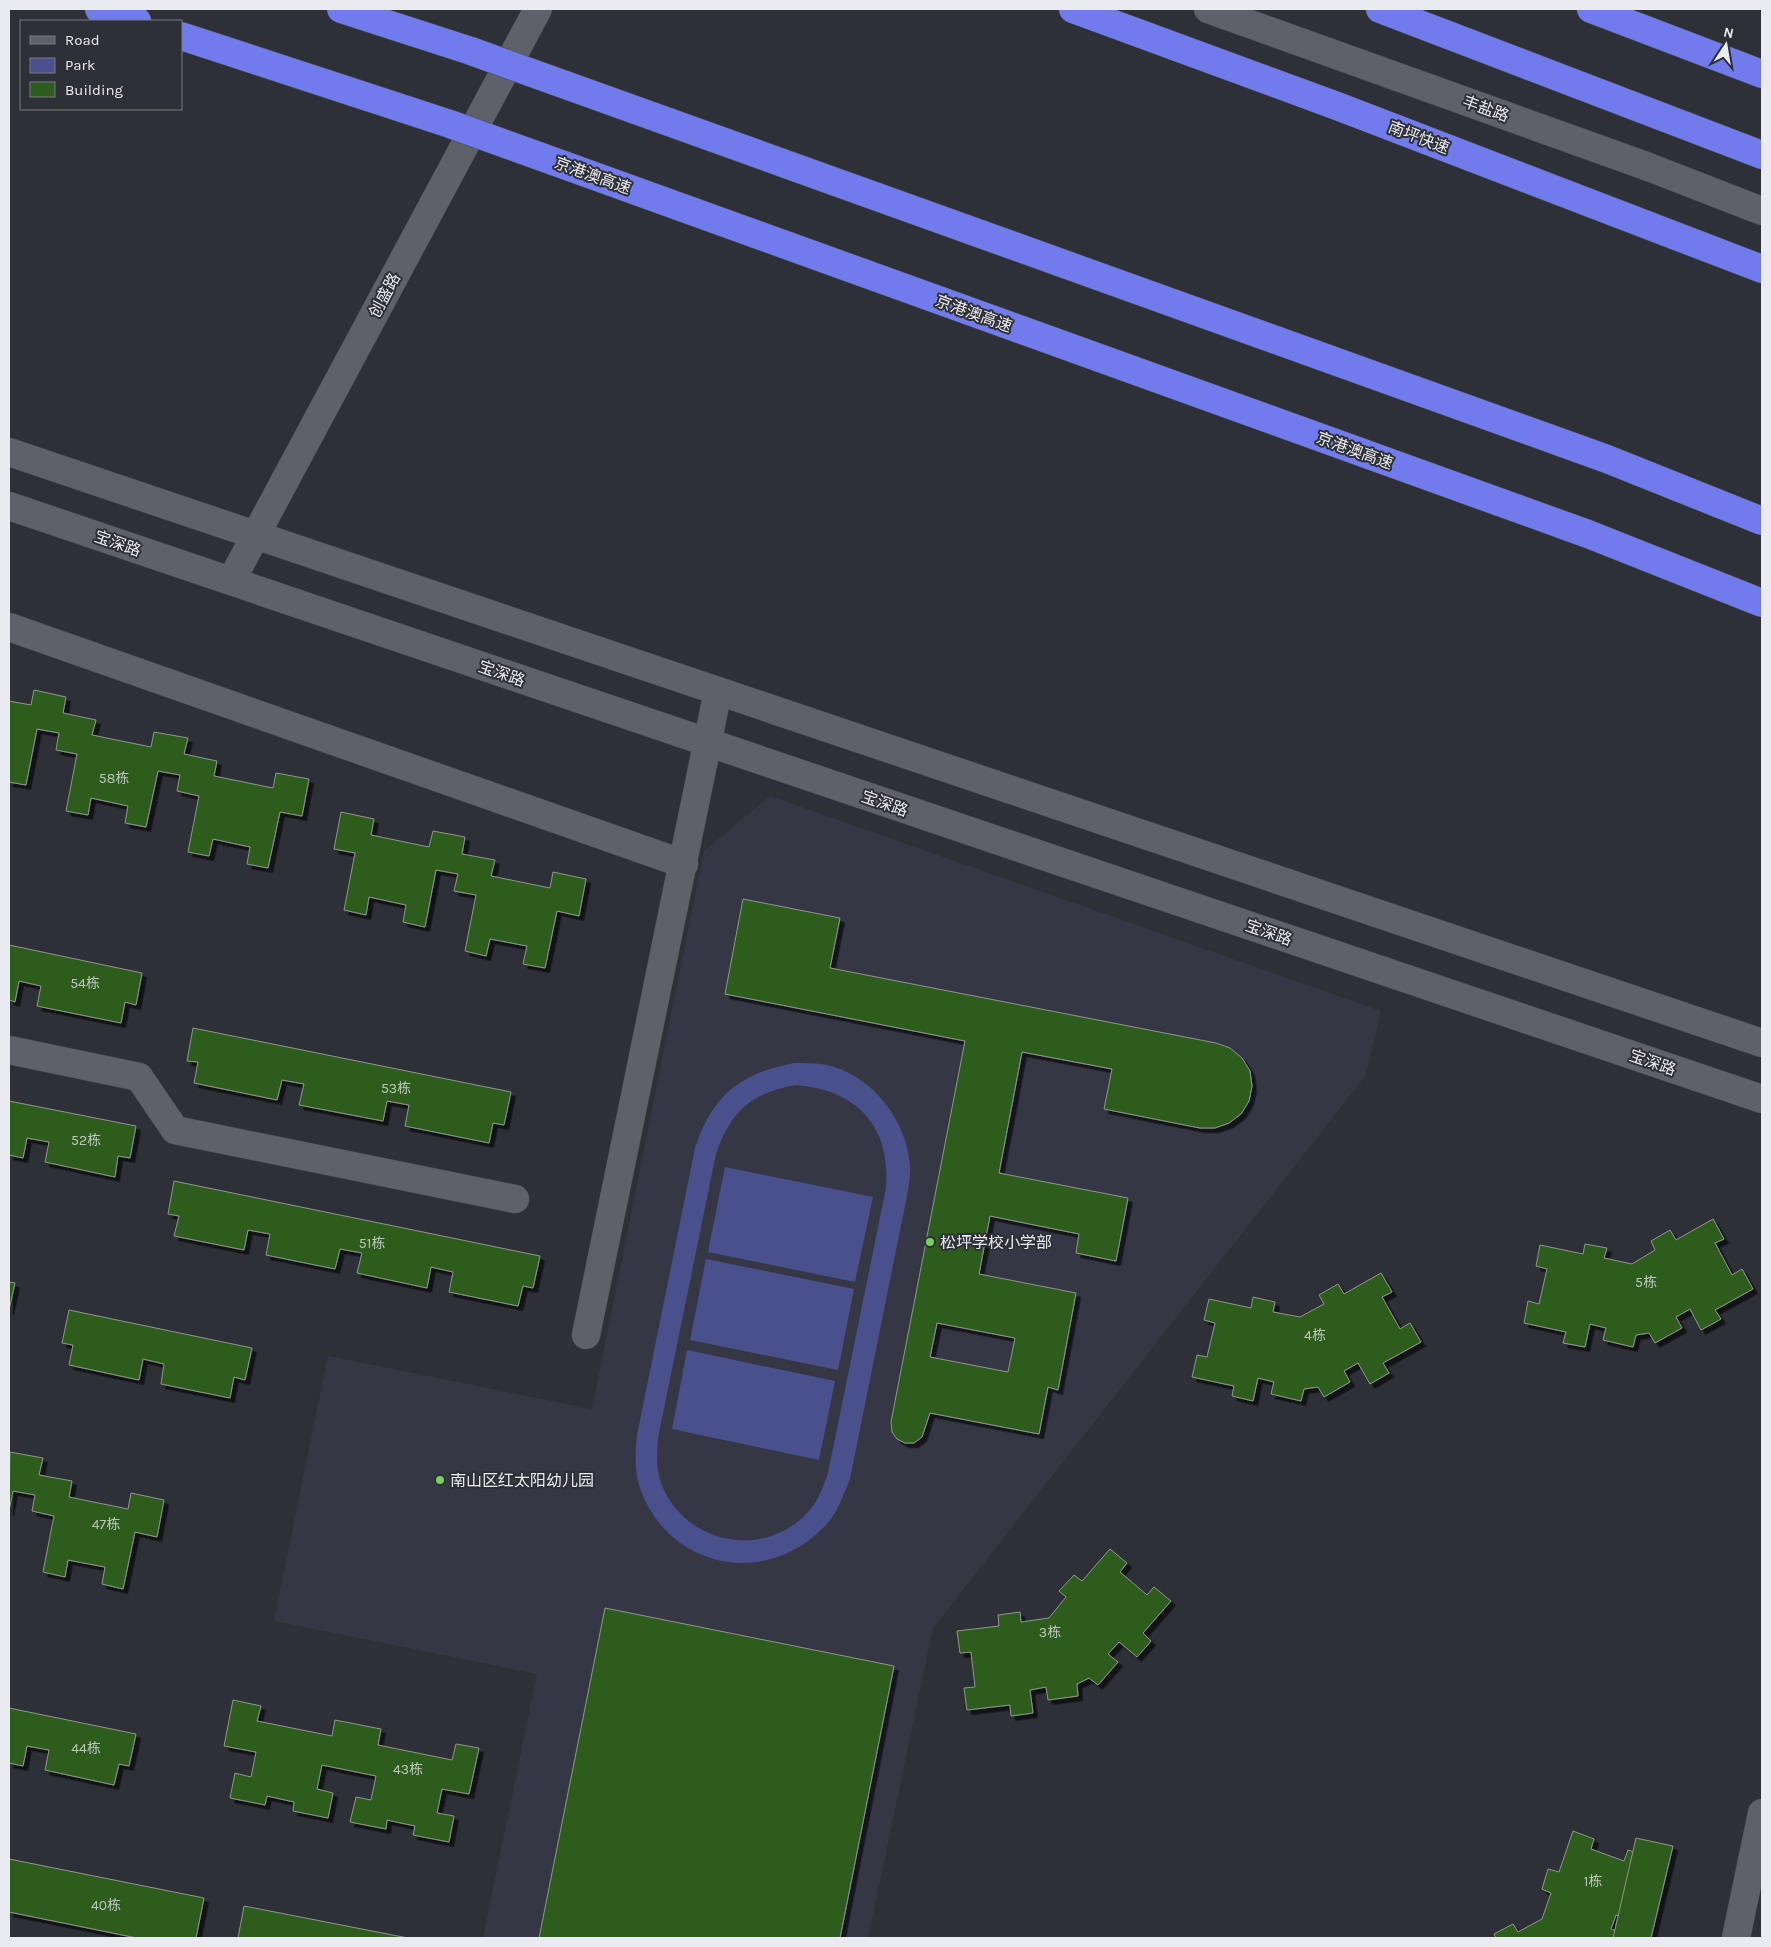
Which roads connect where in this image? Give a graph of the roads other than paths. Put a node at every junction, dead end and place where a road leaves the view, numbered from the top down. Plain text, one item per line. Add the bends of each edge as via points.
1 (99, 9) edge
2 (341, 9) edge
3 (538, 9) edge
4 (1073, 9) edge
5 (1208, 9) edge
6 (1380, 9) edge
7 (1591, 9) edge
8 (134, 20) edge
9 (182, 36) edge
10 (1762, 74) edge
11 (1762, 155) edge
12 (1762, 211) edge
13 (1762, 269) edge
14 (9, 452) edge
15 (9, 506) edge
16 (1762, 521) edge
17 (256, 535) junction
18 (231, 581) junction
19 (1762, 604) edge
20 (9, 627) edge
21 (718, 691) junction
22 (708, 743) junction
23 (684, 864) junction
24 (1762, 1043) edge
25 (9, 1050) edge
26 (1762, 1099) edge
27 (515, 1200) dead end
28 (586, 1335) dead end
29 (1762, 1813) edge
30 (1736, 1938) edge

1 - 8 highway
2 - 16 highway, bridge via 471,52 1606,459
3 - 17 street, 创盛路
4 - 13 highway, 南坪快速
5 - 12 street, 丰盐路 via 1637,162
6 - 11 highway
7 - 10 highway
9 - 19 highway, 京港澳高速, bridge via 479,134 1588,534
14 - 17 street
15 - 18 street, 宝深路
17 - 18 street, 创盛路
17 - 21 street
18 - 22 street, 宝深路
20 - 23 street
21 - 22 street
21 - 24 street
22 - 23 street
22 - 26 street, 宝深路
23 - 28 street
25 - 27 street via 139,1077 175,1130
29 - 30 street

